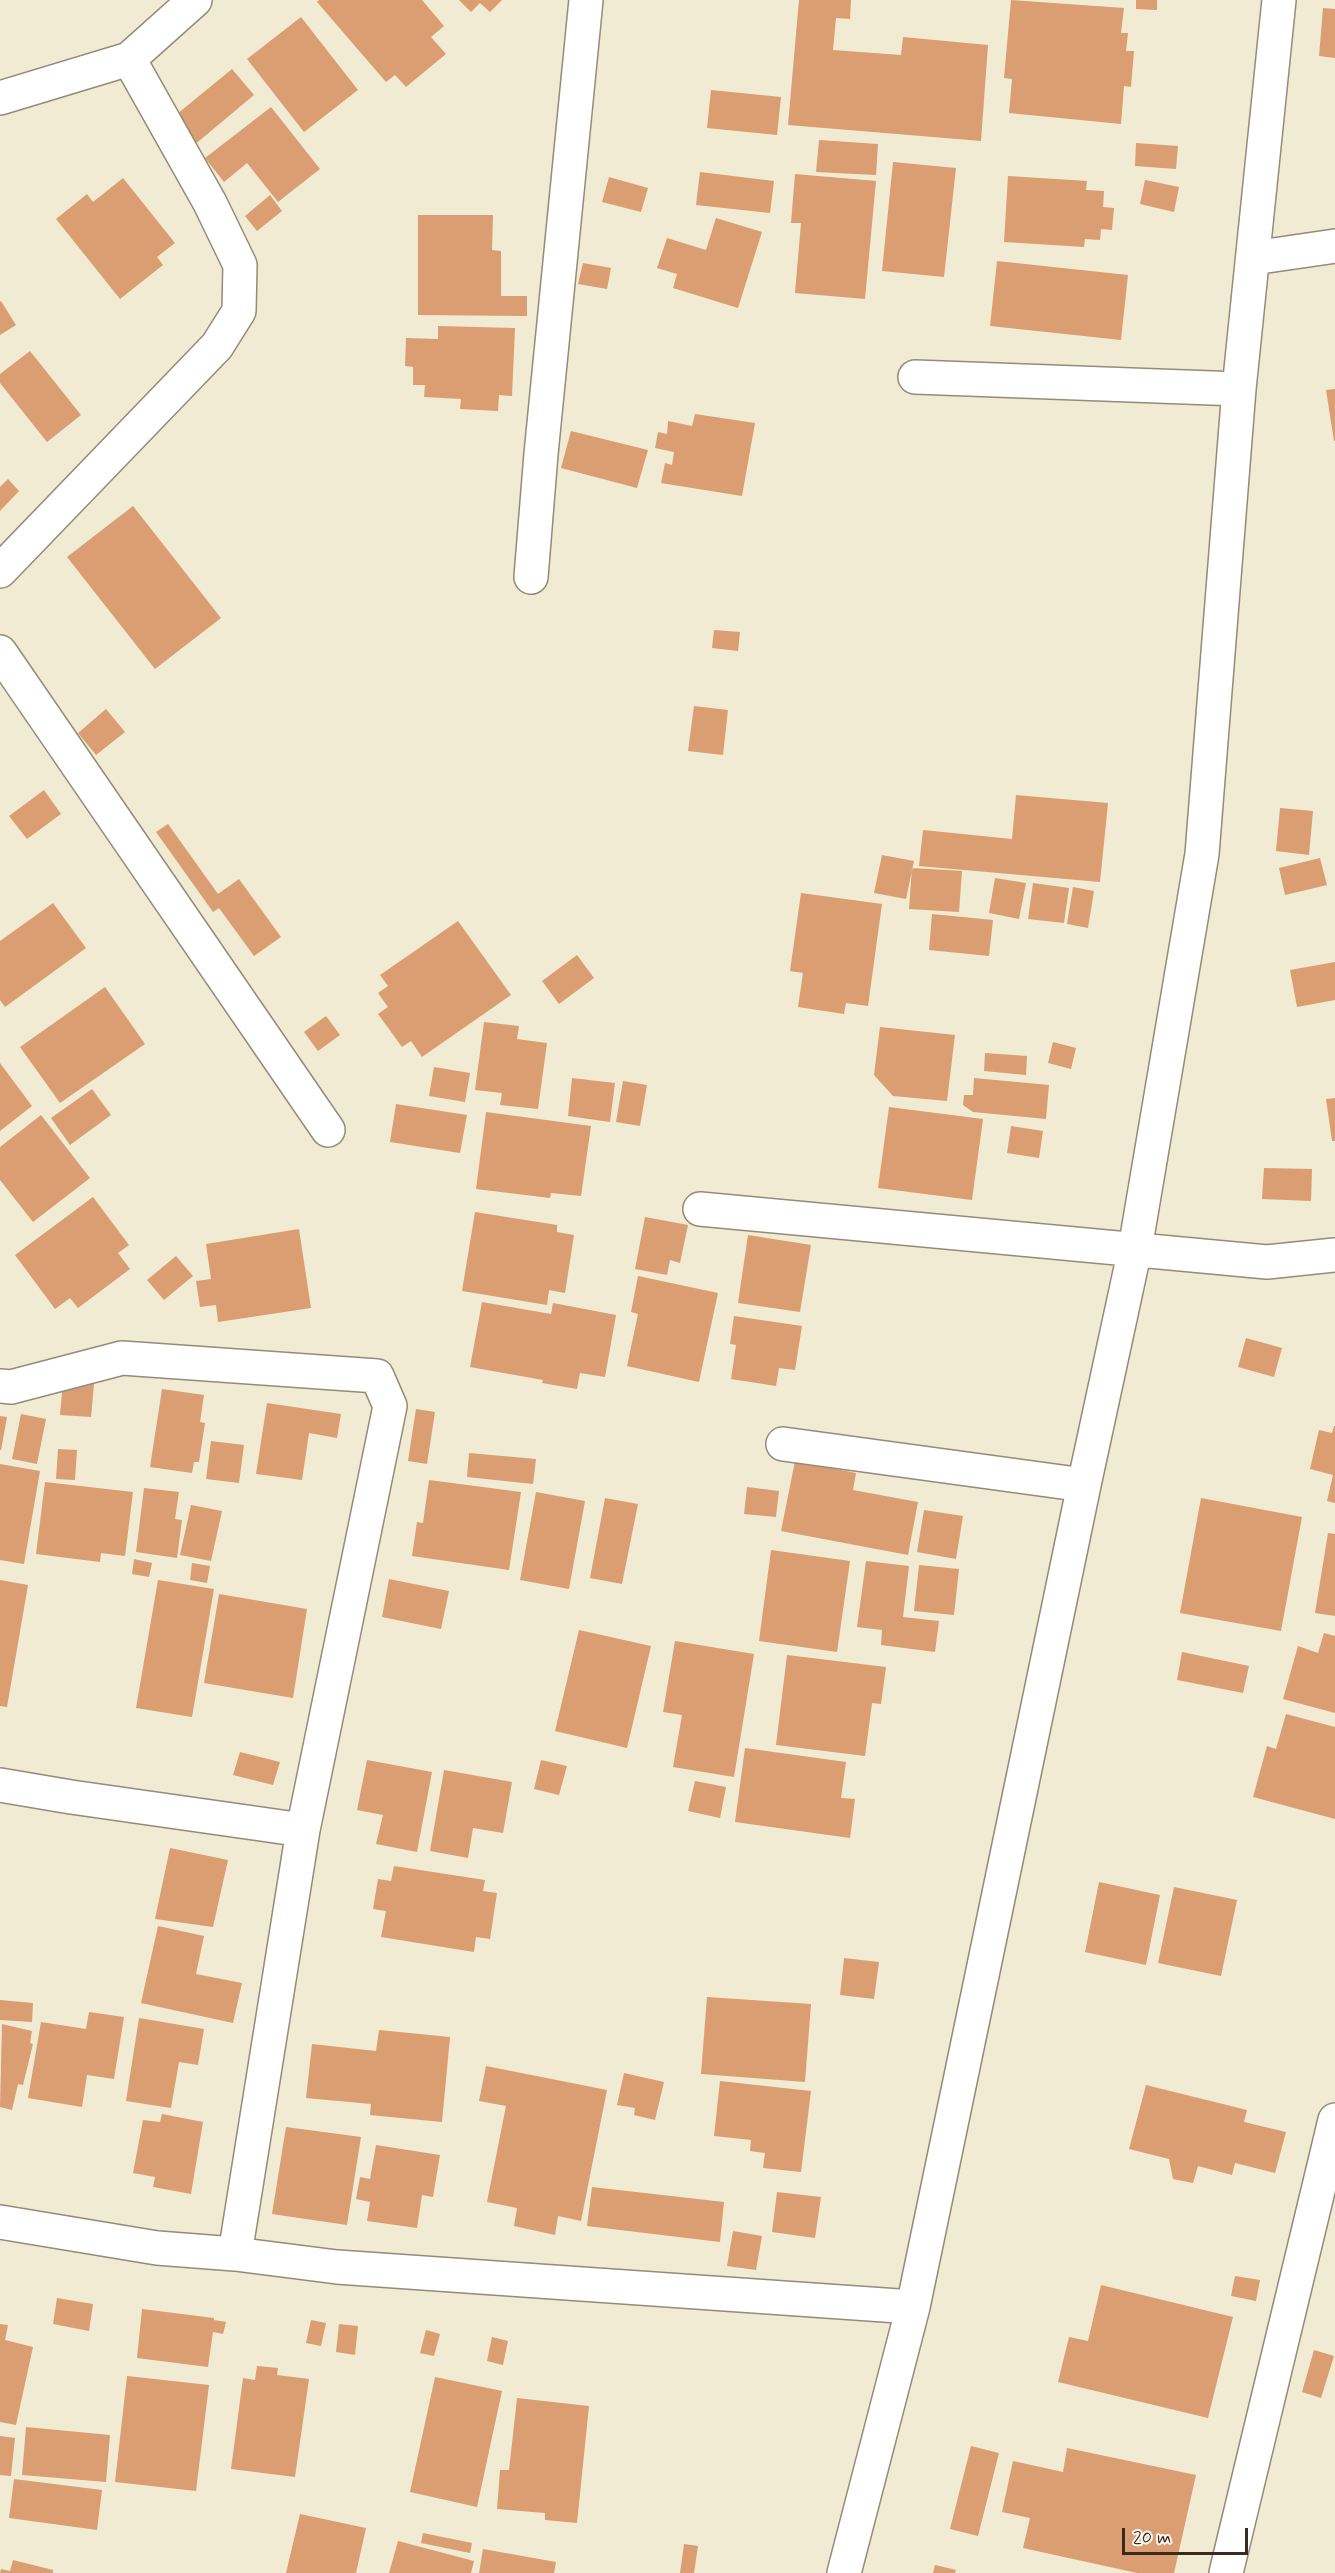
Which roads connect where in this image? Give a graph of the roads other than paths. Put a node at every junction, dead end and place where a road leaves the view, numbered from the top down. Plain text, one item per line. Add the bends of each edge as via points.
1 (195, 0) edge
2 (586, 0) edge
3 (1279, 0) edge
4 (129, 59) junction
5 (0, 98) edge
6 (1335, 246) edge
7 (1253, 258) junction
8 (915, 377) dead end
9 (1239, 389) junction
10 (0, 571) edge
11 (531, 577) dead end
12 (0, 652) edge
13 (328, 1130) dead end
14 (700, 1209) dead end
15 (1135, 1249) junction
16 (1335, 1255) edge
17 (0, 1386) edge
18 (783, 1444) dead end
19 (1083, 1485) junction
20 (0, 1785) edge
21 (303, 1830) junction
22 (1335, 2120) edge
23 (0, 2222) edge
24 (235, 2254) junction
25 (913, 2307) junction
26 (844, 2573) edge
27 (1227, 2573) edge

1 - 4 street
2 - 11 street
3 - 7 street
4 - 5 street
4 - 10 street via 240,265 239,311 217,346
6 - 7 street
7 - 9 street
8 - 9 street
9 - 15 street via 1202,854
12 - 13 street
14 - 15 street
15 - 16 street via 1267,1262
15 - 19 street
17 - 21 street via 11,1387 122,1358 377,1376 390,1406
18 - 19 street
19 - 25 street
20 - 21 street
21 - 24 street
22 - 27 street
23 - 24 street via 157,2248
24 - 25 street via 337,2268
25 - 26 street

